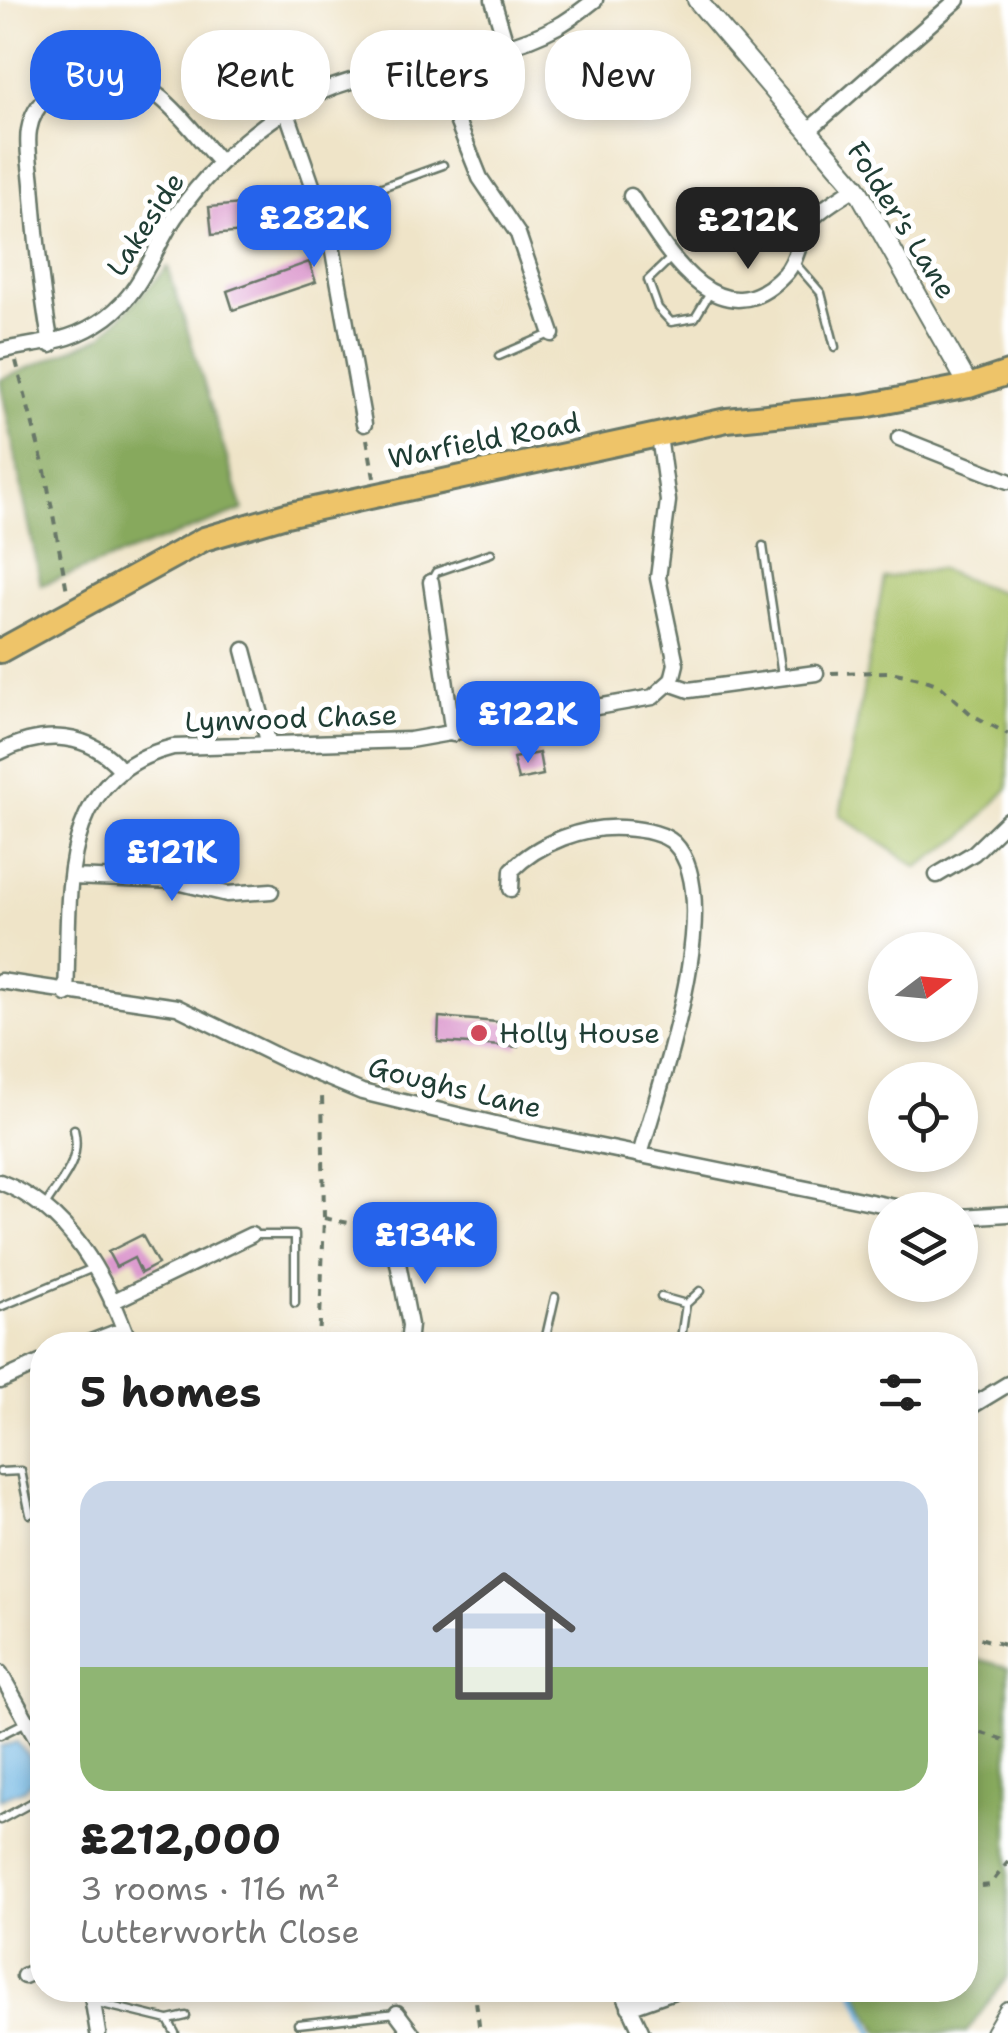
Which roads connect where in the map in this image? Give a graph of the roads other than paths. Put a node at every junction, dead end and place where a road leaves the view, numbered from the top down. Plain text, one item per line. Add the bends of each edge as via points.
1 (493, 0) edge
2 (595, 0) edge
3 (697, 0) edge
4 (957, 0) edge
5 (502, 30) edge
6 (525, 38) edge
7 (272, 120) edge
8 (289, 120) edge
9 (457, 120) edge
10 (810, 129) junction
11 (218, 160) junction
12 (443, 165) dead end
13 (856, 187) junction
14 (631, 196) dead end
15 (320, 210) junction
16 (671, 258) junction
17 (793, 261) junction
18 (711, 292) junction
19 (552, 334) joint
20 (51, 345) junction
21 (835, 347) dead end
22 (7, 350) edge
23 (499, 356) dead end
24 (1008, 373) edge
25 (969, 386) junction
26 (364, 424) road end
27 (660, 436) junction
28 (899, 438) dead end
29 (1008, 480) edge
30 (763, 546) dead end
31 (491, 554) dead end
32 (431, 582) joint
33 (244, 650) dead end
34 (0, 651) edge
35 (816, 673) road end
36 (782, 676) junction
37 (669, 683) junction
38 (452, 734) junction
39 (268, 741) junction
40 (0, 752) edge
41 (122, 770) junction
42 (1008, 820) edge
43 (937, 875) dead end
44 (72, 876) junction
45 (512, 889) dead end
46 (271, 891) dead end
47 (0, 981) edge
48 (66, 994) junction
49 (74, 1129) dead end
50 (640, 1155) junction
51 (0, 1182) edge
52 (868, 1201) edge
53 (44, 1206) junction
54 (1008, 1214) edge
55 (978, 1215) edge
56 (392, 1232) road end
57 (251, 1235) joint
58 (94, 1268) junction
59 (700, 1291) dead end
60 (554, 1296) dead end
61 (661, 1296) dead end
62 (112, 1302) junction
63 (294, 1303) dead end
64 (686, 1304) junction
65 (0, 1306) edge
66 (124, 1329) junction
67 (116, 1332) edge
68 (125, 1332) edge
69 (409, 1332) edge
70 (547, 1332) edge
71 (682, 1332) edge
72 (30, 1368) edge
73 (0, 1382) edge
74 (1008, 1384) edge
75 (978, 1402) edge
76 (0, 1472) edge
77 (30, 1514) dead end
78 (0, 1673) edge
79 (27, 1721) junction
80 (30, 1726) edge
81 (0, 1735) edge
82 (30, 1804) edge
83 (0, 1820) edge
84 (30, 1973) edge
85 (24, 1976) dead end
86 (93, 2002) edge
87 (111, 2002) edge
88 (627, 2002) edge
89 (643, 2002) edge
90 (629, 2007) junction
91 (1008, 2012) edge
92 (397, 2013) joint
93 (186, 2016) dead end
94 (168, 2020) junction
95 (298, 2024) dead end
96 (98, 2033) edge
97 (175, 2033) edge
98 (412, 2033) edge
99 (642, 2033) edge
100 (994, 2033) edge

1 - 5 street
2 - 6 street, Lakeside via 556,27
3 - 10 street, Folder's Lane
4 - 10 street
7 - 11 street, Lakeside
8 - 15 street
9 - 19 street via 480,178 518,234
10 - 13 street, Folder's Lane
11 - 20 street, Lakeside via 174,219 141,283 109,315
11 - 20 street via 160,96 134,84 70,81 42,100 28,130 38,278
12 - 15 lane
13 - 17 street via 810,220
13 - 25 street, Folder's Lane
14 - 16 street
15 - 26 street
16 - 18 street
16 - 18 lane via 648,280 671,322 695,318
17 - 18 street via 766,289 740,298
17 - 21 lane via 820,293
19 - 23 lane
20 - 22 street, Lakeside
24 - 25 main road, Warfield Road
25 - 27 main road, Warfield Road via 864,406 727,420
27 - 34 main road, Warfield Road via 377,492 204,540
27 - 37 street via 668,501 658,578 676,664
28 - 29 street
30 - 36 lane
31 - 32 lane via 436,572
32 - 38 street
33 - 39 street
35 - 36 street, Lynwood Chase
36 - 37 street, Lynwood Chase via 690,690
37 - 38 street, Lynwood Chase via 653,697
38 - 39 street, Lynwood Chase
39 - 41 street, Lynwood Chase via 173,747
40 - 41 street via 56,736 89,742
41 - 44 street, Lynwood Chase via 78,828
42 - 43 street
44 - 46 street via 173,882 228,894
44 - 48 street, Lynwood Chase
45 - 50 street via 512,870 530,851 590,831 648,831 674,843 688,870 696,932 687,987
47 - 48 street, Goughs Lane
48 - 50 street, Goughs Lane via 177,1007 362,1092
49 - 53 lane via 75,1158
50 - 52 street, Goughs Lane
51 - 53 street
53 - 58 street via 64,1220
54 - 55 street
56 - 69 street
57 - 62 street
57 - 63 lane via 295,1235
58 - 62 street
58 - 65 lane
59 - 64 lane
60 - 70 lane
61 - 64 lane
62 - 66 street
64 - 71 lane
66 - 67 street
66 - 68 street
72 - 73 street
74 - 75 street
76 - 77 lane via 21,1471
78 - 79 street
79 - 80 street
79 - 81 lane
82 - 83 lane
84 - 85 street
86 - 96 street
87 - 94 lane
88 - 90 street
89 - 90 street
90 - 99 street
91 - 100 street
92 - 95 lane
92 - 98 street
93 - 94 lane
94 - 97 lane

